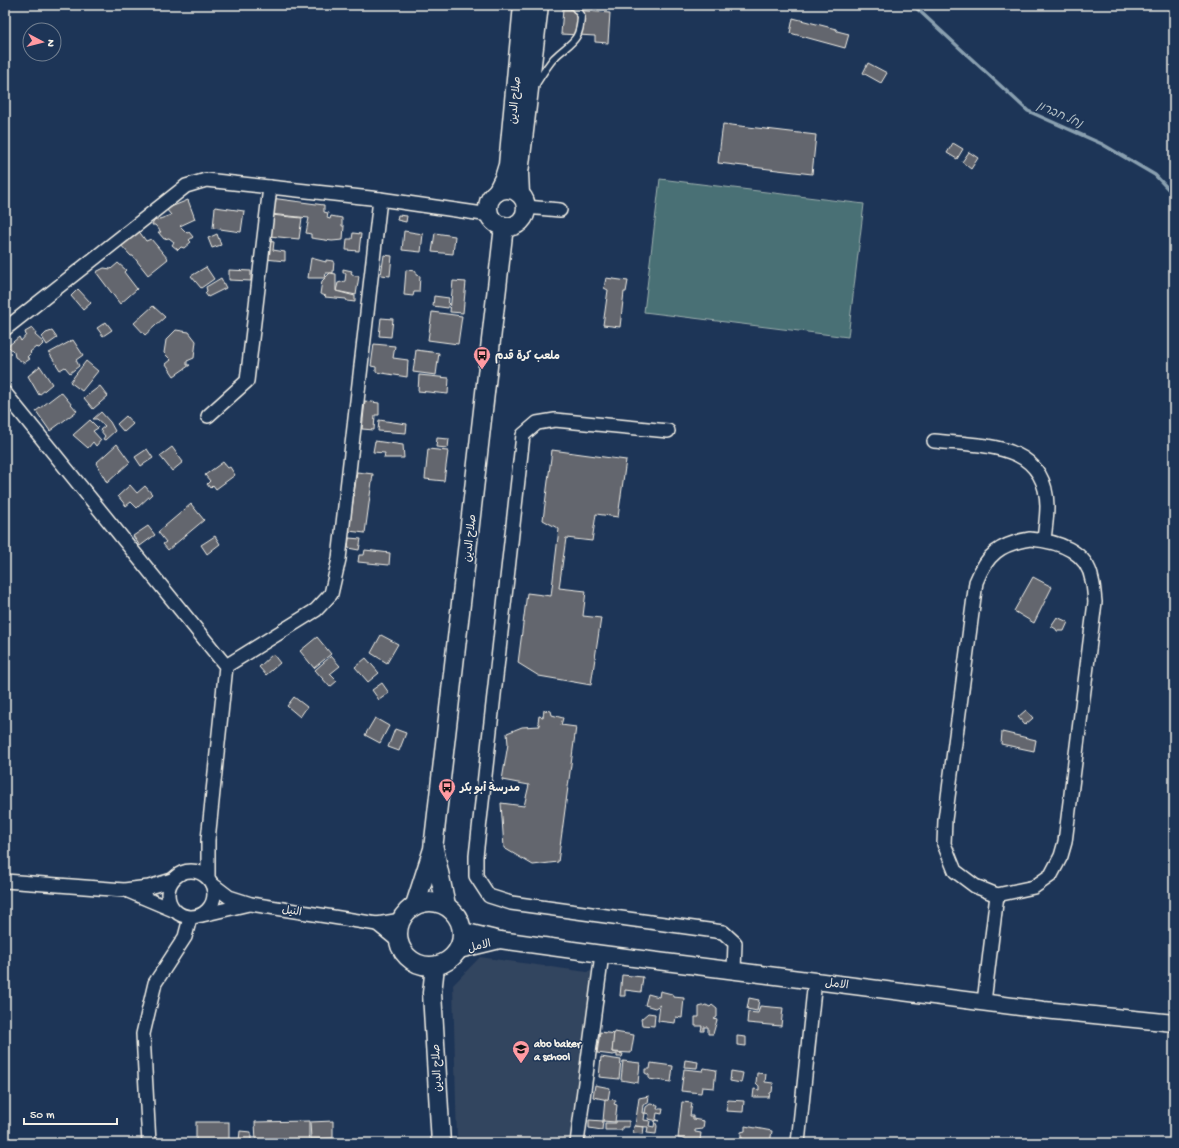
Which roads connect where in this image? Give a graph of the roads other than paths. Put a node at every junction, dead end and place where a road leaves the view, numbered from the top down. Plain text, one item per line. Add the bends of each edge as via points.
1 (573, 5) edge
2 (533, 9) edge
3 (527, 106) junction
4 (270, 187) junction
5 (497, 192) junction
6 (380, 198) junction
7 (523, 200) junction
8 (560, 210) dead end
9 (490, 215) junction
10 (504, 226) junction
11 (5, 329) edge
12 (5, 393) edge
13 (208, 416) dead end
14 (668, 431) dead end
15 (934, 441) dead end
16 (1044, 540) junction
17 (226, 666) junction
18 (208, 840) junction
19 (433, 849) junction
20 (185, 871) junction
21 (172, 880) junction
22 (5, 881) edge
23 (210, 881) junction
24 (124, 890) junction
25 (997, 895) junction
26 (251, 904) junction
27 (415, 905) junction
28 (446, 905) junction
29 (174, 910) junction
30 (195, 917) junction
31 (401, 920) junction
32 (377, 924) junction
33 (462, 931) junction
34 (500, 940) junction
35 (398, 941) junction
36 (458, 950) junction
37 (602, 954) junction
38 (416, 963) junction
39 (435, 966) junction
40 (734, 970) junction
41 (815, 980) junction
42 (432, 993) junction
43 (984, 1002) junction
44 (1174, 1022) edge
45 (149, 1143) edge
46 (441, 1143) edge
47 (577, 1143) edge
48 (798, 1143) edge

1 - 3 lane via 581,16 578,36 554,58 542,74 532,90
2 - 3 main road, صلاح الدين
2 - 5 main road, صلاح الدين via 520,33 508,165
3 - 7 main road, صلاح الدين via 519,173
4 - 6 street
4 - 11 street via 206,180 186,186
4 - 13 street via 247,381
5 - 7 main road via 509,189
5 - 9 main road via 489,202
6 - 9 street
6 - 17 street via 339,559 331,594 316,610
7 - 8 street
7 - 10 main road via 524,216 521,221
9 - 10 main road via 498,224
10 - 19 main road, صلاح الدين
12 - 17 street
14 - 40 street via 555,420 536,423 523,435 476,856 476,876 489,896 511,903 723,932 735,943
15 - 16 street via 1000,448 1028,460 1039,472 1044,489 1047,505
16 - 25 street via 1068,548 1085,562 1092,578 1095,602 1065,842 1062,856 1051,875 1034,887
16 - 25 street via 1014,542 996,551 983,565 976,582 970,622 944,844 955,871 975,886
17 - 18 street
18 - 20 street via 200,860
18 - 23 street
19 - 27 main road, صلاح الدين
19 - 28 main road, صلاح الدين
20 - 21 street
20 - 23 street via 201,873
21 - 24 street via 149,887
21 - 29 street via 167,896
22 - 24 street
23 - 26 street, النيل via 229,897
23 - 30 street via 214,898 207,911
24 - 29 street
25 - 43 street
26 - 30 street
26 - 32 street, النيل
27 - 28 main road via 425,901
27 - 31 main road
28 - 33 main road via 460,920
29 - 30 street via 179,915
30 - 45 street via 185,937 154,983 143,1034
31 - 32 street, النيل
31 - 35 main road
32 - 35 street, النيل
33 - 34 street, الامل
33 - 36 main road via 462,941
34 - 36 street, الامل
34 - 37 street, الامل
35 - 38 main road via 408,958
36 - 39 main road via 445,963
37 - 40 street, الامل
37 - 47 street
38 - 39 main road
38 - 42 main road, صلاح الدين
39 - 42 main road, صلاح الدين
40 - 41 street, الامل
41 - 43 street, الامل
41 - 48 street
42 - 46 main road, صلاح الدين
43 - 44 street, الامل via 1114,1018

